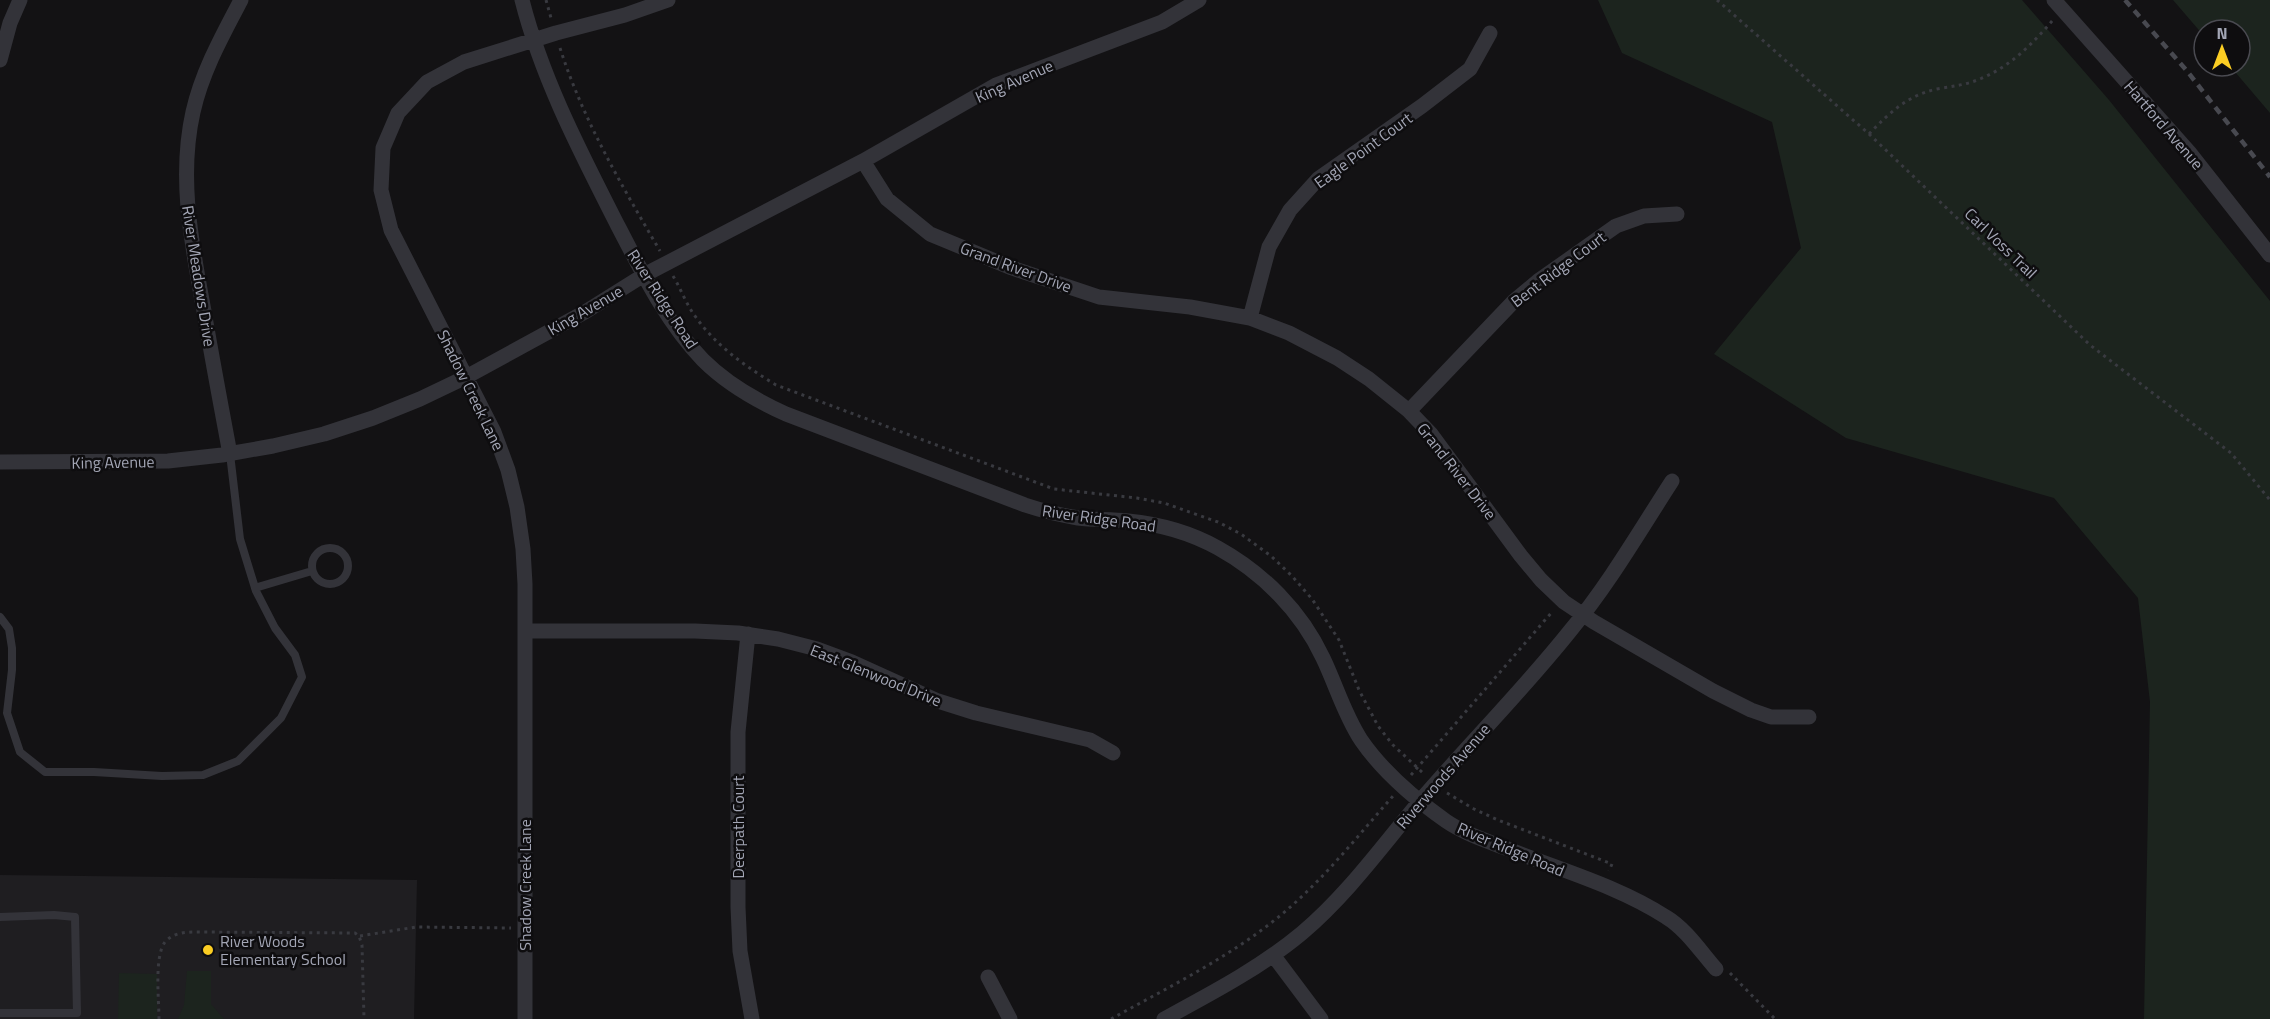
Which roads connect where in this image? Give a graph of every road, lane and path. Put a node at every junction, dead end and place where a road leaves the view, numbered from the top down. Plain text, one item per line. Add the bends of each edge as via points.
1 (20, 0) edge
2 (242, 0) edge
3 (522, 0) edge
4 (546, 0) edge
5 (668, 0) edge
6 (1199, 0) edge
7 (1717, 0) edge
8 (2054, 0) edge
9 (2055, 18) dead end
10 (552, 22) dead end
11 (1490, 33) dead end
12 (534, 40) junction
13 (559, 43) dead end
14 (0, 60) edge
15 (1869, 134) junction
16 (863, 161) junction
17 (1677, 214) dead end
18 (662, 255) dead end
19 (2270, 255) edge
20 (644, 275) junction
21 (1250, 318) junction
22 (466, 377) junction
23 (1409, 411) junction
24 (230, 454) junction
25 (0, 462) edge
26 (1672, 481) dead end
27 (2270, 500) edge
28 (312, 571) junction
29 (255, 588) junction
30 (1555, 608) dead end
31 (1583, 615) junction
32 (0, 617) edge
33 (525, 632) junction
34 (748, 634) junction
35 (1809, 717) dead end
36 (1113, 753) dead end
37 (1409, 778) dead end
38 (1395, 794) dead end
39 (1420, 801) junction
40 (0, 917) edge
41 (525, 928) junction
42 (359, 936) junction
43 (1273, 955) junction
44 (1716, 969) dead end
45 (988, 977) dead end
46 (0, 1013) edge
47 (159, 1019) edge
48 (364, 1019) edge
49 (525, 1019) edge
50 (752, 1019) edge
51 (1010, 1019) edge
52 (1111, 1019) edge
53 (1164, 1019) edge
54 (1321, 1019) edge

1 - 14 street
2 - 24 street, River Meadows Drive via 215,49 204,80 193,112 186,162 193,249
3 - 12 street, River Ridge Road
4 - 10 path
5 - 12 street, Shadow Creek Lane
6 - 16 street, King Avenue via 1162,22 996,85
7 - 15 path, Carl Voss Trail
8 - 19 street, Hartford Avenue via 2189,152
9 - 15 path via 2007,66 1962,86 1919,94 1903,102
11 - 21 street, Eagle Point Court via 1470,69 1318,179 1290,210 1269,247
12 - 20 street, River Ridge Road via 560,108
12 - 22 street, Shadow Creek Lane via 464,62 427,82 398,113 382,148 381,190 391,230
13 - 18 path via 588,120
15 - 27 path, Carl Voss Trail via 2090,345 2231,453
16 - 20 street, King Avenue
16 - 21 street, Grand River Drive via 888,200 930,234 1012,268 1099,297
17 - 23 street, Bent Ridge Court via 1644,216 1616,226 1538,281
20 - 22 street, King Avenue
20 - 39 street, River Ridge Road via 703,360 755,400 1025,505 1080,518 1158,526 1188,535 1245,565 1290,606 1323,658 1346,715 1362,741 1379,763
21 - 23 street, Grand River Drive via 1337,358
22 - 24 street, King Avenue via 373,418 324,434
22 - 33 street, Shadow Creek Lane via 494,432 517,507 523,549
23 - 31 street, Grand River Drive via 1456,466 1541,580
24 - 25 street, King Avenue via 168,461
24 - 29 lane via 240,539
26 - 31 street, Riverwoods Avenue
28 - 28 lane via 315,556 324,549 341,550 348,560 347,572 334,584 322,582
28 - 29 lane
29 - 32 lane via 274,627 296,656 303,677 281,718 238,761 202,775 45,772 20,752 7,713 12,648 9,629
30 - 37 path
31 - 35 street, Grand River Drive via 1751,710 1771,717
31 - 39 street, Riverwoods Avenue
33 - 34 street, East Glenwood Drive
33 - 41 street, Shadow Creek Lane
34 - 36 street, East Glenwood Drive via 817,649 938,701 1090,740
34 - 50 street, Deerpath Court via 738,732 738,907 740,951
38 - 52 path via 1319,880 1277,919 1219,959
39 - 43 street, Riverwoods Avenue via 1333,904
39 - 44 street, River Ridge Road via 1474,836 1626,895 1668,918
40 - 46 lane via 75,916 77,1013
41 - 42 path via 416,927
41 - 49 street, Shadow Creek Lane
42 - 47 path via 352,932 181,932 165,942 161,950
42 - 48 path
43 - 53 street, Riverwoods Avenue
43 - 54 street
45 - 51 street

